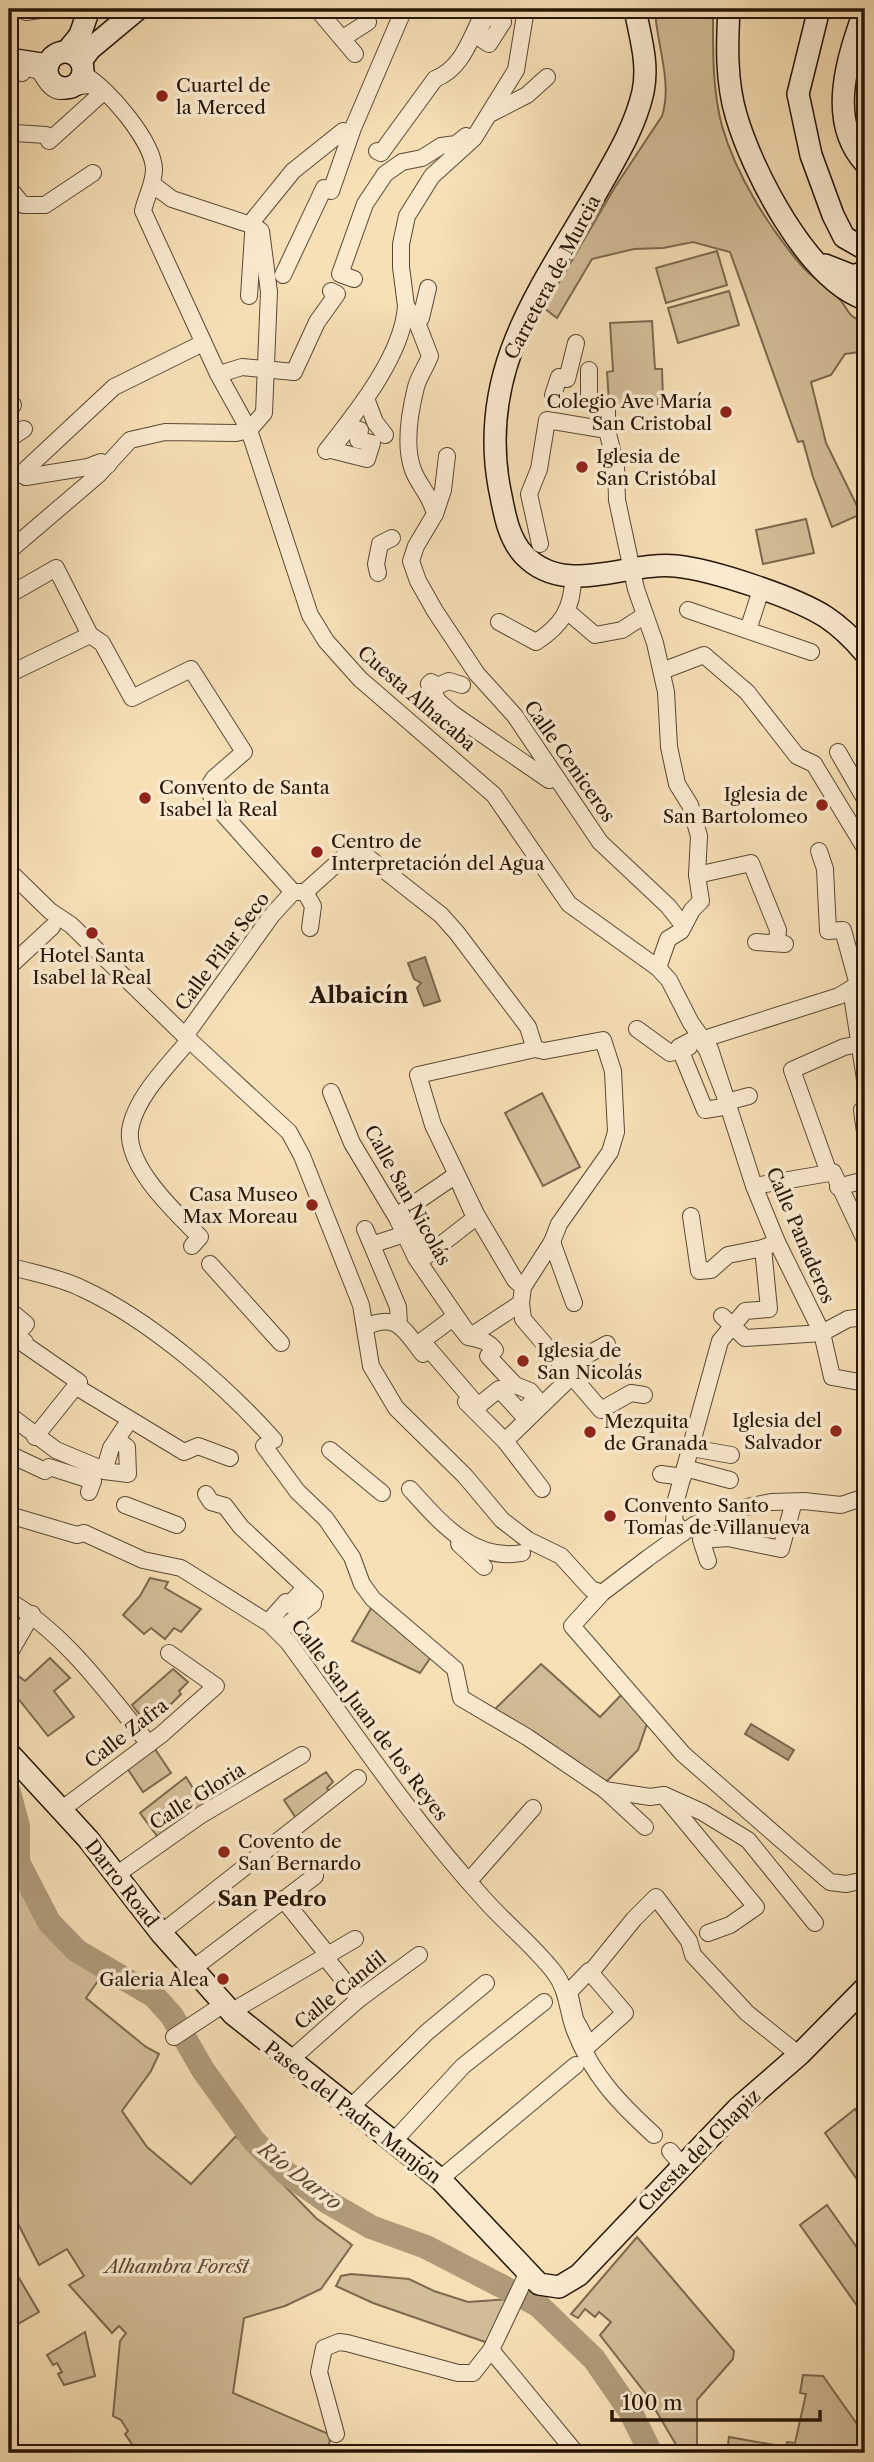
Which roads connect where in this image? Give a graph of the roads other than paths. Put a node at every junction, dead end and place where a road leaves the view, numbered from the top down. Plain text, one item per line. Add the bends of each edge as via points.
1 (26, 9) edge
2 (46, 9) edge
3 (138, 9) edge
4 (317, 9) edge
5 (404, 9) edge
6 (486, 9) edge
7 (526, 9) edge
8 (635, 9) edge
9 (729, 9) edge
10 (819, 9) edge
11 (865, 9) edge
12 (88, 13) edge
13 (368, 22) dead end
14 (107, 35) junction
15 (343, 38) junction
16 (355, 54) dead end
17 (9, 59) edge
18 (48, 65) junction
19 (82, 67) junction
20 (9, 70) edge
21 (547, 77) dead end
22 (487, 115) junction
23 (478, 132) junction
24 (9, 136) edge
25 (349, 138) junction
26 (377, 151) dead end
27 (865, 163) edge
28 (93, 173) dead end
29 (152, 184) junction
30 (9, 188) edge
31 (254, 226) junction
32 (865, 250) edge
33 (815, 261) junction
34 (865, 272) edge
35 (283, 275) dead end
36 (347, 276) dead end
37 (429, 288) dead end
38 (331, 291) dead end
39 (249, 296) dead end
40 (865, 299) edge
41 (406, 306) junction
42 (416, 320) junction
43 (576, 342) dead end
44 (203, 343) junction
45 (266, 369) junction
46 (589, 370) dead end
47 (223, 373) dead end
48 (553, 395) dead end
49 (359, 414) junction
50 (24, 429) dead end
51 (249, 430) junction
52 (607, 430) junction
53 (385, 435) dead end
54 (9, 439) edge
55 (348, 448) dead end
56 (326, 451) dead end
57 (447, 456) dead end
58 (108, 465) junction
59 (16, 476) edge
60 (435, 514) junction
61 (392, 538) dead end
62 (540, 544) dead end
63 (9, 551) edge
64 (634, 568) junction
65 (378, 573) dead end
66 (573, 577) junction
67 (9, 595) edge
68 (759, 595) junction
69 (688, 610) dead end
70 (567, 611) junction
71 (645, 615) junction
72 (499, 622) dead end
73 (748, 630) junction
74 (89, 634) junction
75 (811, 652) dead end
76 (865, 653) edge
77 (662, 671) junction
78 (9, 674) edge
79 (462, 685) dead end
80 (838, 752) dead end
81 (556, 778) junction
82 (865, 799) edge
83 (865, 848) edge
84 (819, 851) dead end
85 (9, 871) edge
86 (697, 875) junction
87 (299, 892) junction
88 (683, 925) junction
89 (52, 927) dead end
90 (310, 928) dead end
91 (756, 942) dead end
92 (666, 965) junction
93 (9, 967) edge
94 (857, 986) junction
95 (637, 1029) dead end
96 (187, 1038) junction
97 (704, 1039) junction
98 (862, 1043) edge
99 (535, 1049) junction
100 (681, 1051) junction
101 (865, 1079) edge
102 (331, 1092) dead end
103 (749, 1096) dead end
104 (730, 1101) dead end
105 (865, 1108) edge
106 (865, 1132) edge
107 (834, 1180) junction
108 (865, 1180) edge
109 (754, 1186) junction
110 (400, 1216) joint
111 (691, 1216) dead end
112 (365, 1229) dead end
113 (405, 1234) junction
114 (865, 1240) edge
115 (552, 1242) junction
116 (377, 1243) dead end
117 (770, 1245) junction
118 (192, 1246) dead end
119 (210, 1264) dead end
120 (9, 1266) edge
121 (521, 1298) junction
122 (574, 1303) dead end
123 (9, 1310) edge
124 (865, 1317) edge
125 (727, 1321) junction
126 (399, 1324) junction
127 (365, 1327) junction
128 (812, 1332) junction
129 (472, 1338) joint
130 (281, 1343) dead end
131 (16, 1344) edge
132 (607, 1344) dead end
133 (569, 1372) junction
134 (865, 1383) edge
135 (77, 1384) junction
136 (644, 1395) dead end
137 (9, 1415) edge
138 (129, 1421) junction
139 (35, 1437) junction
140 (117, 1440) junction
141 (505, 1441) junction
142 (691, 1448) junction
143 (330, 1450) dead end
144 (9, 1454) edge
145 (731, 1455) dead end
146 (230, 1458) dead end
147 (104, 1470) junction
148 (684, 1472) junction
149 (661, 1474) dead end
150 (730, 1480) dead end
151 (411, 1489) dead end
152 (542, 1489) dead end
153 (89, 1492) dead end
154 (382, 1493) dead end
155 (206, 1494) dead end
156 (865, 1497) edge
157 (798, 1503) junction
158 (125, 1505) dead end
159 (9, 1515) edge
160 (177, 1525) dead end
161 (446, 1528) junction
162 (683, 1533) junction
163 (708, 1560) dead end
164 (602, 1593) junction
165 (315, 1596) dead end
166 (9, 1601) edge
167 (32, 1614) junction
168 (169, 1653) dead end
169 (9, 1654) edge
170 (149, 1744) junction
171 (9, 1753) edge
172 (302, 1755) dead end
173 (358, 1778) dead end
174 (605, 1790) junction
175 (664, 1795) junction
176 (533, 1808) dead end
177 (61, 1810) junction
178 (645, 1827) dead end
179 (748, 1840) junction
180 (794, 1851) junction
181 (116, 1875) junction
182 (315, 1876) dead end
183 (469, 1881) junction
184 (863, 1881) edge
185 (283, 1899) junction
186 (815, 1923) dead end
187 (161, 1933) junction
188 (708, 1933) dead end
189 (355, 1939) dead end
190 (328, 1955) junction
191 (419, 1955) dead end
192 (191, 1970) junction
193 (591, 1972) dead end
194 (486, 1983) dead end
195 (865, 1988) edge
196 (359, 1998) junction
197 (544, 2002) dead end
198 (229, 2009) junction
199 (174, 2037) dead end
200 (793, 2050) dead end
201 (289, 2061) junction
202 (576, 2066) dead end
203 (349, 2109) junction
204 (654, 2134) dead end
205 (392, 2143) junction
206 (440, 2179) junction
207 (520, 2287) junction
208 (491, 2350) junction
209 (336, 2434) dead end
210 (576, 2453) edge

1 - 2 street
3 - 14 main road
4 - 15 street
5 - 25 street
6 - 26 street via 473,41 381,153
7 - 22 street via 519,61
8 - 66 main road, Carretera de Murcia via 645,72 634,122 514,338 495,412 496,467 514,543 538,567
9 - 33 main road via 728,62 736,116 759,173
10 - 32 main road via 798,94 811,155 833,215 844,237
11 - 27 main road via 849,62 843,111 846,131
12 - 14 main road via 93,27
12 - 19 main road via 80,35
13 - 15 street
14 - 19 main road
15 - 16 street
17 - 18 main road
18 - 19 main road via 56,54
18 - 19 main road via 49,78 60,88 76,85
19 - 29 street via 142,137 154,167
20 - 24 street via 40,71 50,87 60,92 84,84 101,94 49,141 46,135
21 - 22 street via 527,95
22 - 23 street
23 - 36 street via 471,131 457,144 441,146 422,158 402,162 385,174 365,204
23 - 41 street via 432,176 407,216 401,244
25 - 31 street via 343,131 293,171 254,219
25 - 35 street via 331,191 324,188
28 - 30 street via 45,205 23,205
29 - 31 street via 171,198
29 - 44 street, Cuesta Alhacaba via 143,211
31 - 39 street
31 - 45 street via 261,231 270,292
33 - 34 main road via 853,276
33 - 40 main road via 846,291
37 - 42 street via 421,318
38 - 45 street via 337,294 317,322 293,372
41 - 42 street
41 - 49 street via 405,325
42 - 60 street via 430,356 417,384 410,418 410,453 413,471
43 - 48 street via 567,379 559,377
44 - 51 street, Cuesta Alhacaba
44 - 59 street via 114,387
45 - 47 street via 242,367
45 - 51 street via 264,413
46 - 52 street via 587,396 607,407
49 - 53 street via 375,422
49 - 55 street
49 - 56 street
50 - 54 street
51 - 58 street via 154,434 126,443
51 - 92 street, Cuesta Alhacaba via 310,615 326,641 360,678 494,795 569,904
52 - 62 street via 547,420 542,457 529,494
52 - 64 street via 616,466 617,500
57 - 60 street
58 - 59 street via 101,462
58 - 63 street
60 - 81 street, Calle Ceniceros via 411,561 418,581 477,674 515,716
61 - 65 street via 380,544
64 - 66 main road, Carretera de Murcia
64 - 68 main road, Carretera de Murcia via 682,567
64 - 71 street
66 - 70 street
67 - 74 street via 56,568
68 - 73 street
68 - 76 main road, Carretera de Murcia via 826,618
69 - 73 street
70 - 71 street via 595,635 622,630
70 - 72 street via 558,626 536,642
71 - 77 street
73 - 75 street
74 - 78 street
74 - 87 street via 102,643 132,698 191,669 244,752 207,789 224,815
77 - 83 street via 704,655 747,692 797,756 814,764
77 - 86 street via 677,785 690,805 699,836
79 - 81 street via 452,681 429,684 438,701 453,714 549,780
80 - 82 street
81 - 88 street, Calle Ceniceros via 600,842
84 - 94 street via 825,869 828,931 843,930
85 - 96 street
86 - 88 street via 701,901
86 - 91 street via 751,863 782,944
87 - 90 street via 313,906
87 - 96 street, Calle Pilar Seco via 272,915
87 - 99 street, Calle Pilar Seco via 329,873 355,847 441,915 528,1027
88 - 92 street via 668,939
89 - 93 street
92 - 97 street, Cuesta Alhacaba via 669,980
94 - 97 street
94 - 98 street
95 - 100 street via 670,1053
96 - 118 street, Calle Pilar Seco via 146,1094 131,1125 131,1140 161,1199 200,1237
96 - 127 street via 289,1132 356,1293
97 - 100 street via 698,1037 679,1047
97 - 100 street via 729,1106 705,1111
97 - 109 street, Calle Panaderos
98 - 101 street
98 - 107 street via 792,1070
99 - 115 street via 603,1040 613,1071 616,1132 610,1152 559,1224
99 - 121 street via 418,1075 433,1125
102 - 113 street, Calle San Nicolás via 352,1143
103 - 104 street
105 - 106 street
107 - 108 street
107 - 109 street via 794,1179
107 - 114 street
109 - 117 street, Calle Panaderos
110 - 110 street via 425,1257 475,1218 456,1175
111 - 117 street via 699,1271 711,1270 728,1255
112 - 126 street via 398,1307
113 - 116 street
113 - 121 street, Calle San Nicolás via 416,1258 467,1332 474,1334
115 - 121 street
115 - 122 street
117 - 125 street via 769,1309 745,1311
117 - 128 street, Calle Panaderos
119 - 130 street
120 - 174 street via 80,1287 175,1347 269,1443 297,1491 326,1519 352,1557 373,1599 455,1669 461,1698
121 - 133 street
123 - 131 street via 26,1324 16,1335 25,1342
124 - 128 street
125 - 128 street via 745,1338
125 - 142 street
126 - 127 street via 385,1320
126 - 141 street
127 - 164 street via 371,1366 396,1408 466,1476 502,1520 528,1540 562,1556 591,1589
128 - 134 street, Calle Panaderos via 832,1377
129 - 129 street via 453,1318 422,1341 478,1406 499,1389 521,1412 536,1398 515,1385 488,1356 495,1350 492,1345
131 - 135 street
132 - 133 street
133 - 136 street via 601,1410 631,1393
133 - 141 street
135 - 138 street
135 - 139 street
137 - 139 street
138 - 140 street
138 - 146 street via 184,1452 198,1446
139 - 147 street
140 - 147 street
140 - 147 street via 127,1447 130,1473
141 - 152 street
142 - 145 street
142 - 148 street
143 - 154 street
144 - 153 street via 45,1471 49,1466 93,1481
148 - 149 street
148 - 150 street
148 - 162 street via 674,1521
151 - 161 street
155 - 165 street via 211,1502 225,1506 241,1527
156 - 157 street via 841,1505
157 - 162 street via 733,1508
157 - 163 street via 792,1530 781,1549 728,1538 701,1540
158 - 160 street
159 - 183 street, Calle San Juan de los Reyes via 77,1535 84,1533 143,1560 181,1568 270,1624 288,1642 383,1776
161 - 161 street via 472,1545 509,1560
162 - 164 street
164 - 180 street via 575,1621 575,1633 682,1755
166 - 167 street
167 - 169 street
167 - 170 street via 90,1673
168 - 170 street, Calle Zafra via 216,1686
170 - 177 street, Calle Zafra
171 - 177 main road, Darro Road
172 - 181 street, Calle Gloria via 201,1815
173 - 187 street
174 - 175 street
174 - 178 street
175 - 179 street
175 - 188 street via 756,1907
176 - 183 street
177 - 181 main road, Darro Road
179 - 180 street
179 - 186 street
180 - 184 street via 830,1882
181 - 187 main road, Darro Road
182 - 185 street
183 - 204 street, Calle San Juan de los Reyes via 555,1973 592,2068 615,2100
185 - 190 street
185 - 192 street
187 - 192 main road, Darro Road
189 - 190 street
190 - 196 street
190 - 198 street
191 - 196 street, Calle Candil
192 - 198 main road, Darro Road
193 - 200 street via 656,1897 693,1955 747,2013
194 - 203 street via 426,2033
195 - 207 main road, Cuesta del Chapiz via 676,2158 569,2283
196 - 201 street, Calle Candil
197 - 205 street via 463,2066
198 - 199 street
198 - 201 main road, Paseo del Padre Manjón
201 - 203 main road, Paseo del Padre Manjón
202 - 206 street
203 - 205 main road, Paseo del Padre Manjón
205 - 206 main road, Paseo del Padre Manjón
206 - 207 main road, Paseo del Padre Manjón
207 - 208 street
208 - 209 street via 482,2366 466,2374 347,2343 324,2348 319,2372
208 - 210 street

